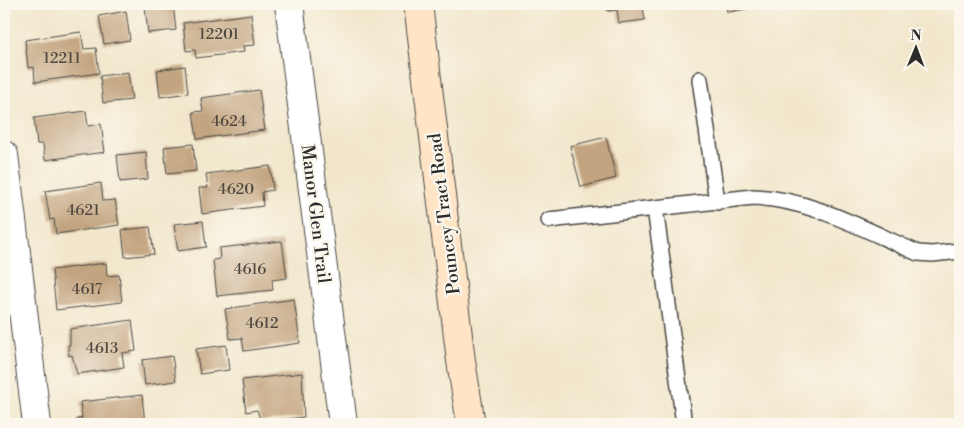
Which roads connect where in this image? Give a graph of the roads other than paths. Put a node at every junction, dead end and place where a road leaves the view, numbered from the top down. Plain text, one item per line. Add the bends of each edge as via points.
1 (290, 4) edge
2 (418, 4) edge
3 (700, 80) dead end
4 (4, 155) edge
5 (717, 202) junction
6 (655, 208) junction
7 (549, 220) dead end
8 (960, 251) edge
9 (14, 326) edge
10 (37, 424) edge
11 (343, 424) edge
12 (471, 424) edge
13 (684, 424) edge

1 - 11 street, Manor Glen Trail
2 - 12 main road, Pouncey Tract Road
3 - 5 lane
4 - 9 street
5 - 6 lane
5 - 8 lane via 753,198 791,201 918,252
6 - 7 lane
6 - 13 lane
9 - 10 street

